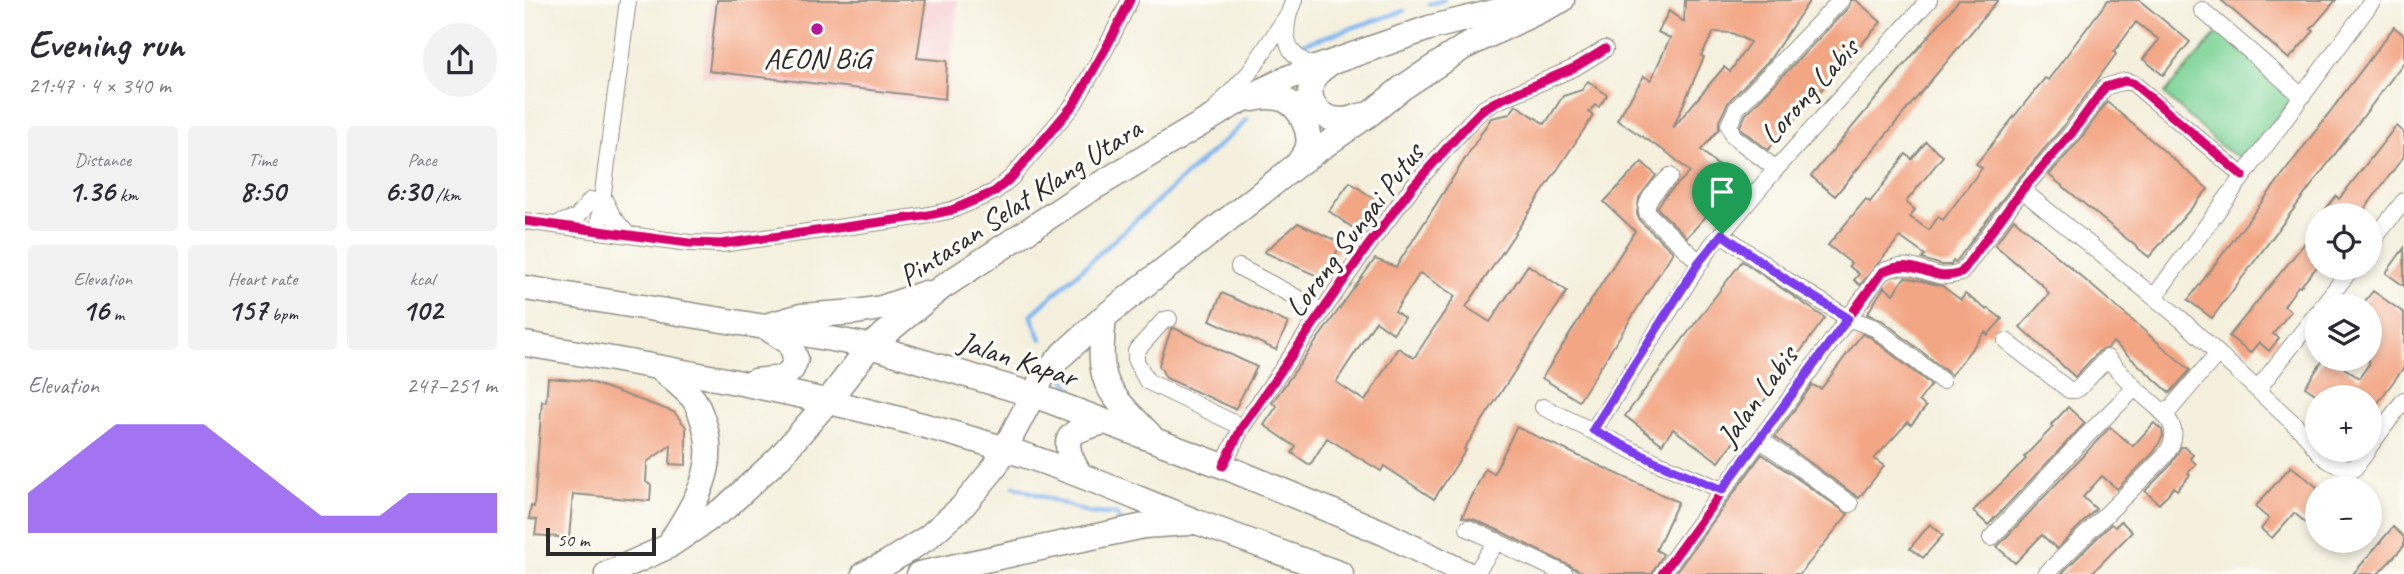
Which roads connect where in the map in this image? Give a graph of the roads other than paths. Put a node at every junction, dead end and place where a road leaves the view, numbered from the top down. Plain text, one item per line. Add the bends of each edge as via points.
1 (617, 0) edge
2 (628, 0) edge
3 (1130, 0) edge
4 (1294, 0) edge
5 (1542, 0) edge
6 (1562, 0) edge
7 (1841, 0) edge
8 (1929, 0) edge
9 (2373, 0) edge
10 (2202, 10) dead end
11 (1287, 16) junction
12 (1605, 49) dead end
13 (1324, 64) junction
14 (2302, 96) junction
15 (1235, 103) junction
16 (1371, 113) junction
17 (1202, 123) junction
18 (1298, 164) junction
19 (1776, 169) junction
20 (1670, 176) dead end
21 (2243, 176) junction
22 (2022, 190) junction
23 (597, 198) junction
24 (2404, 201) edge
25 (525, 220) edge
26 (554, 225) junction
27 (2382, 229) edge
28 (593, 230) junction
29 (1722, 234) junction
30 (628, 235) junction
31 (1699, 262) junction
32 (1240, 267) dead end
33 (2343, 280) edge
34 (525, 288) edge
35 (941, 288) junction
36 (2331, 294) edge
37 (2154, 297) junction
38 (1322, 311) junction
39 (1104, 317) junction
40 (1848, 318) junction
41 (1169, 319) dead end
42 (765, 327) junction
43 (2305, 328) edge
44 (2006, 341) dead end
45 (525, 344) edge
46 (870, 346) junction
47 (2218, 353) junction
48 (659, 368) junction
49 (730, 380) junction
50 (1943, 381) dead end
51 (2135, 388) junction
52 (2258, 389) junction
53 (1034, 395) junction
54 (2404, 400) edge
55 (828, 401) junction
56 (1543, 407) dead end
57 (2165, 414) junction
58 (1105, 422) junction
59 (1242, 427) junction
60 (1593, 430) junction
61 (2382, 431) edge
62 (2305, 435) edge
63 (1761, 440) junction
64 (1156, 441) junction
65 (1005, 449) junction
66 (2330, 462) edge
67 (2359, 462) edge
68 (1223, 467) junction
69 (1080, 475) junction
70 (1722, 490) junction
71 (1850, 504) dead end
72 (1199, 522) junction
73 (1468, 528) dead end
74 (1991, 538) dead end
75 (1497, 541) junction
76 (667, 547) junction
77 (1288, 565) edge
78 (607, 574) edge
79 (865, 574) edge
80 (919, 574) edge
81 (1341, 574) edge
82 (1467, 574) edge
83 (1475, 574) edge
84 (1565, 574) edge
85 (1662, 574) edge
86 (2046, 574) edge

1 - 23 street
2 - 23 street
3 - 30 street via 1074,104 1012,177 975,202 924,216 722,244
4 - 11 street
5 - 13 highway, Pintasan Selat Klang Utara via 1429,28
6 - 16 highway via 1464,47
7 - 19 street via 1737,108 1729,125 1733,136
8 - 19 street, Lorong Labis
9 - 14 street
10 - 14 street
11 - 13 street via 1290,49 1296,58 1305,64
11 - 17 street via 1249,73
12 - 38 street, Lorong Sungai Putus via 1483,109 1413,186
13 - 15 highway, Pintasan Selat Klang Utara
13 - 16 highway via 1311,90 1311,103 1320,114 1346,121
14 - 21 street
15 - 17 highway, Pintasan Selat Klang Utara
15 - 18 highway via 1268,96 1293,103 1308,131 1307,149
16 - 18 highway
17 - 35 highway, Pintasan Selat Klang Utara
18 - 39 highway
19 - 29 street, Lorong Labis
20 - 31 street via 1647,201 1647,213
21 - 22 street via 2125,81 2105,87
21 - 37 street
22 - 37 street
22 - 40 street, Jalan Labis via 1961,274 1940,276 1896,265 1882,272
23 - 26 street via 577,217
23 - 28 street
23 - 30 street
24 - 27 street
25 - 26 street
26 - 28 street
28 - 30 street
29 - 31 street, Lorong Labis
29 - 40 street
31 - 60 street, Lorong Labis
32 - 38 street
33 - 36 street
34 - 42 highway, Jalan Kapar
35 - 42 highway via 881,307 801,316
35 - 46 highway, Pintasan Selat Klang Utara
37 - 47 street
38 - 59 street, Lorong Sungai Putus
39 - 53 highway via 1061,356
39 - 64 highway via 1100,354 1107,385
40 - 50 street via 1875,328
40 - 63 street, Jalan Labis
41 - 59 street via 1136,351 1147,381
42 - 46 highway, Jalan Kapar
42 - 49 highway via 790,344 796,359 792,369 783,378 769,381
43 - 52 street
44 - 51 street via 2070,390 2079,388 2107,358
45 - 48 highway
46 - 53 highway, Jalan Kapar
46 - 55 highway, Pintasan Selat Klang Utara
47 - 52 street
47 - 57 street
48 - 49 highway
48 - 76 highway via 694,399 708,437 704,482
49 - 55 highway
51 - 57 street
51 - 74 street
52 - 62 street
53 - 58 highway, Jalan Kapar
53 - 65 highway
54 - 61 street
55 - 65 highway
55 - 76 highway, Pintasan Selat Klang Utara via 778,459 725,508
56 - 60 street
57 - 86 street via 2174,438 2168,452
58 - 64 highway, Jalan Kapar
58 - 69 highway via 1073,433 1067,444
59 - 68 street, Lorong Sungai Putus
60 - 70 street
63 - 70 street, Jalan Labis
63 - 71 street
64 - 68 highway, Jalan Kapar
65 - 69 highway
65 - 79 highway via 962,507 927,538
66 - 67 street via 2354,469
68 - 82 highway, Jalan Kapar via 1384,533
69 - 72 highway
70 - 85 street, Jalan Labis
72 - 77 highway
72 - 80 highway via 1144,526
73 - 75 street
75 - 83 street
75 - 84 street
76 - 78 highway, Pintasan Selat Klang Utara
77 - 81 highway

